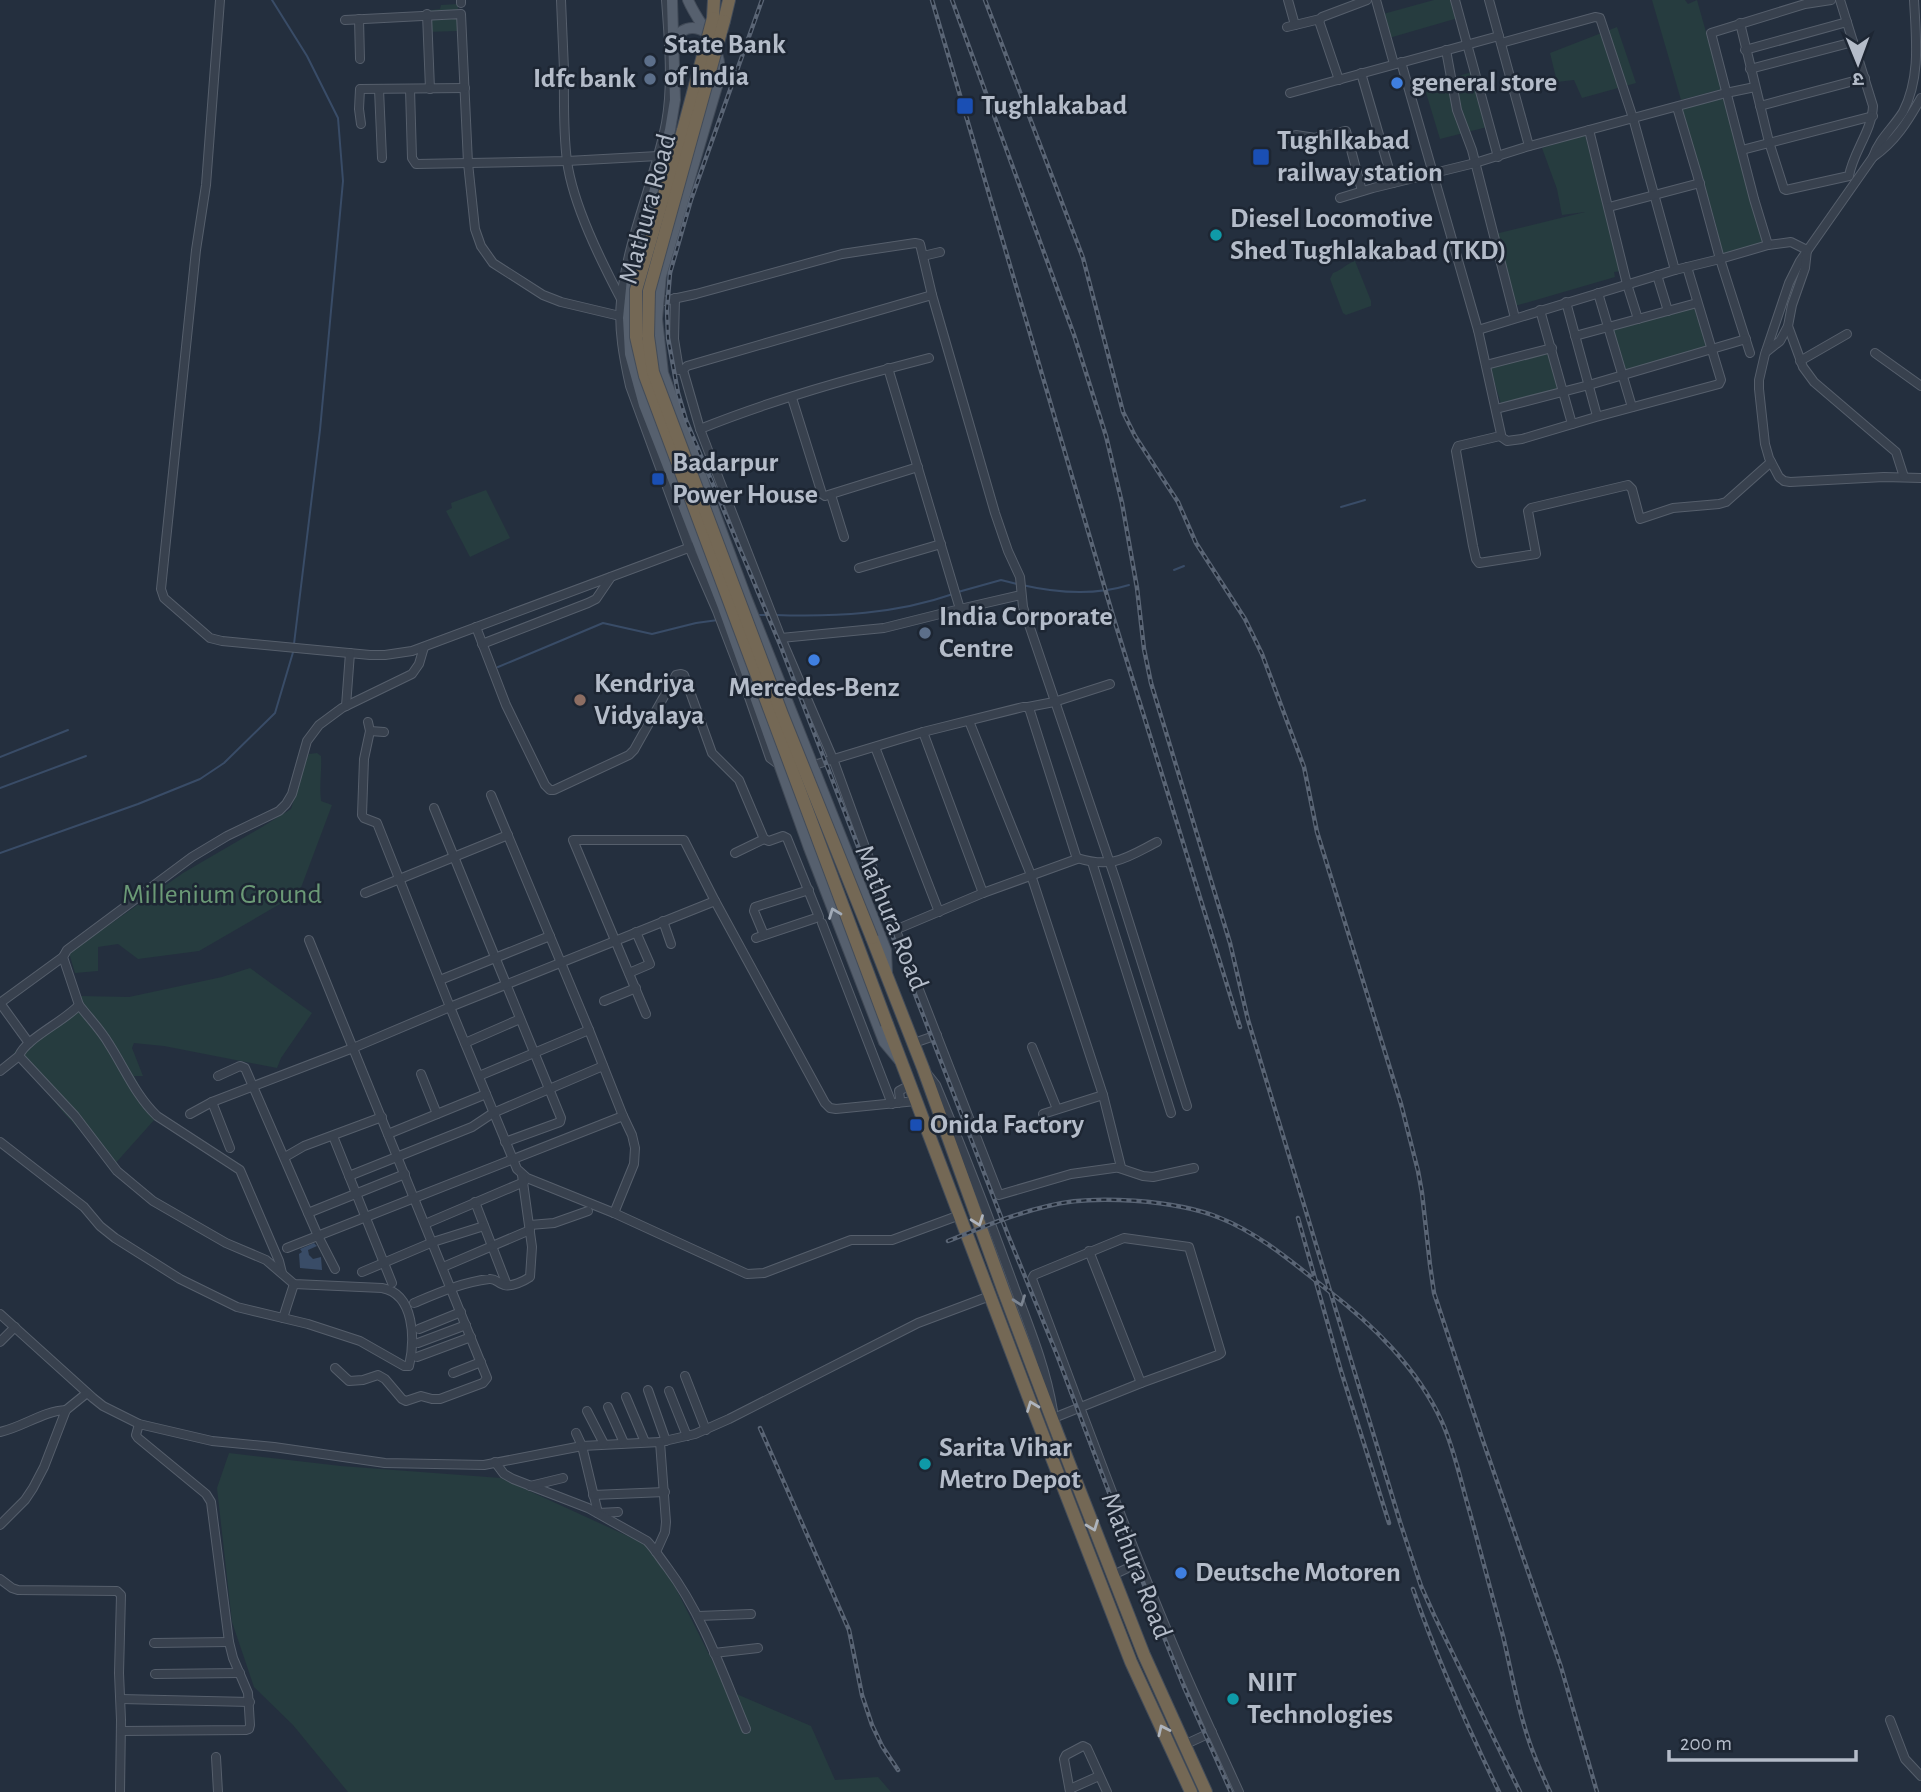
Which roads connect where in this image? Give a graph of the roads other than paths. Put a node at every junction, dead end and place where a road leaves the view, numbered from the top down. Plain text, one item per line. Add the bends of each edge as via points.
1 (220, 0) edge
2 (561, 0) edge
3 (666, 0) edge
4 (672, 0) edge
5 (688, 0) edge
6 (1288, 0) edge
7 (1367, 0) edge
8 (1376, 0) edge
9 (1455, 0) edge
10 (1489, 0) edge
11 (1831, 0) edge
12 (1840, 0) edge
13 (1914, 0) edge
14 (721, 3) edge
15 (427, 14) junction
16 (359, 19) junction
17 (1320, 19) junction
18 (345, 20) dead end
19 (1847, 22) junction
20 (1740, 23) junction
21 (710, 37) junction
22 (1500, 39) junction
23 (1853, 43) junction
24 (1467, 44) junction
25 (673, 47) junction
26 (1446, 50) junction
27 (1745, 50) junction
28 (360, 59) dead end
29 (1398, 63) junction
30 (1750, 69) junction
31 (1362, 73) junction
32 (1865, 78) junction
33 (1339, 79) junction
34 (1755, 87) junction
35 (465, 88) junction
36 (379, 89) junction
37 (410, 89) junction
38 (430, 89) junction
39 (1290, 93) dead end
40 (1726, 93) junction
41 (1921, 98) edge
42 (675, 106) junction
43 (1760, 106) junction
44 (1676, 107) junction
45 (709, 113) junction
46 (1873, 116) junction
47 (1633, 118) junction
48 (361, 124) dead end
49 (1589, 130) junction
50 (1285, 139) dead end
51 (1769, 142) junction
52 (1530, 146) junction
53 (1742, 150) junction
54 (658, 156) junction
55 (1498, 157) junction
56 (1873, 157) junction
57 (382, 158) dead end
58 (567, 161) junction
59 (468, 163) junction
60 (1475, 163) junction
61 (1434, 174) junction
62 (1393, 183) junction
63 (1700, 183) junction
64 (1362, 191) junction
65 (1654, 195) junction
66 (1340, 198) dead end
67 (1609, 207) junction
68 (1768, 245) junction
69 (1807, 250) junction
70 (940, 252) dead end
71 (923, 257) junction
72 (1720, 259) junction
73 (1687, 267) junction
74 (1675, 270) junction
75 (1657, 275) junction
76 (1627, 284) junction
77 (1598, 293) junction
78 (932, 295) junction
79 (675, 298) junction
80 (621, 300) junction
81 (659, 302) junction
82 (1566, 302) junction
83 (1697, 303) junction
84 (1540, 310) junction
85 (1668, 311) junction
86 (624, 314) junction
87 (1515, 318) junction
88 (1638, 319) junction
89 (1788, 326) junction
90 (1609, 328) junction
91 (1478, 330) junction
92 (1847, 334) dead end
93 (1576, 337) junction
94 (1746, 339) junction
95 (1552, 348) junction
96 (1712, 349) junction
97 (1766, 352) junction
98 (1750, 353) dead end
99 (1875, 353) dead end
100 (929, 358) dead end
101 (1800, 361) junction
102 (1486, 365) junction
103 (888, 368) junction
104 (683, 370) junction
105 (1623, 374) junction
106 (1589, 385) junction
107 (1921, 386) edge
108 (1564, 392) junction
109 (792, 398) junction
110 (1632, 407) junction
111 (1496, 409) junction
112 (1597, 416) junction
113 (1572, 424) junction
114 (700, 429) junction
115 (1500, 436) junction
116 (1771, 462) junction
117 (918, 467) junction
118 (1904, 477) junction
119 (1921, 478) edge
120 (719, 479) junction
121 (703, 483) junction
122 (673, 490) junction
123 (831, 495) junction
124 (844, 537) dead end
125 (941, 544) junction
126 (694, 546) junction
127 (734, 566) junction
128 (859, 568) dead end
129 (710, 574) junction
130 (611, 577) junction
131 (1021, 588) junction
132 (959, 606) junction
133 (724, 618) junction
134 (476, 627) junction
135 (781, 638) junction
136 (482, 643) junction
137 (424, 647) junction
138 (350, 653) junction
139 (1110, 684) dead end
140 (1054, 702) junction
141 (346, 706) junction
142 (1028, 707) junction
143 (969, 721) junction
144 (384, 732) dead end
145 (923, 732) junction
146 (875, 747) junction
147 (833, 759) junction
148 (814, 765) junction
149 (491, 795) dead end
150 (434, 808) dead end
151 (508, 835) junction
152 (764, 839) junction
153 (1157, 842) dead end
154 (735, 853) dead end
155 (454, 857) junction
156 (1077, 858) junction
157 (1092, 862) junction
158 (1110, 863) junction
159 (1031, 875) junction
160 (399, 879) junction
161 (809, 890) junction
162 (365, 893) dead end
163 (983, 893) junction
164 (715, 901) junction
165 (939, 912) junction
166 (663, 921) junction
167 (822, 923) dead end
168 (895, 930) junction
169 (636, 932) junction
170 (550, 936) junction
171 (309, 940) dead end
172 (615, 940) junction
173 (671, 944) dead end
174 (63, 957) junction
175 (496, 959) junction
176 (562, 963) junction
177 (629, 973) junction
178 (887, 973) junction
179 (440, 980) junction
180 (506, 984) junction
181 (635, 988) junction
182 (604, 1001) dead end
183 (0, 1003) edge
184 (79, 1005) junction
185 (450, 1007) junction
186 (646, 1014) dead end
187 (520, 1019) junction
188 (589, 1030) junction
189 (937, 1035) junction
190 (465, 1042) junction
191 (29, 1043) junction
192 (914, 1043) junction
193 (1032, 1047) dead end
194 (354, 1048) junction
195 (534, 1053) junction
196 (19, 1056) junction
197 (902, 1063) junction
198 (603, 1066) junction
199 (0, 1071) edge
200 (421, 1074) dead end
201 (218, 1076) dead end
202 (478, 1076) junction
203 (910, 1085) junction
204 (253, 1087) junction
205 (549, 1088) junction
206 (486, 1094) junction
207 (1103, 1095) junction
208 (916, 1101) junction
209 (212, 1102) junction
210 (895, 1104) junction
211 (1187, 1105) dead end
212 (1058, 1109) junction
213 (493, 1113) junction
214 (1171, 1113) dead end
215 (190, 1114) dead end
216 (437, 1114) junction
217 (1043, 1114) dead end
218 (623, 1116) junction
219 (382, 1117) junction
220 (388, 1134) junction
221 (333, 1136) junction
222 (0, 1142) edge
223 (505, 1142) junction
224 (230, 1148) dead end
225 (398, 1156) junction
226 (285, 1157) junction
227 (513, 1160) junction
228 (1119, 1168) junction
229 (1194, 1168) dead end
230 (405, 1174) junction
231 (349, 1176) junction
232 (523, 1179) junction
233 (356, 1195) junction
234 (414, 1198) junction
235 (475, 1202) junction
236 (588, 1211) dead end
237 (309, 1213) junction
238 (614, 1213) junction
239 (960, 1215) junction
240 (365, 1217) junction
241 (425, 1224) junction
242 (484, 1226) junction
243 (530, 1227) junction
244 (318, 1236) junction
245 (433, 1242) junction
246 (492, 1246) junction
247 (287, 1248) dead end
248 (1089, 1251) junction
249 (384, 1263) junction
250 (443, 1266) junction
251 (335, 1269) dead end
252 (362, 1272) dead end
253 (282, 1273) junction
254 (392, 1283) dead end
255 (294, 1284) junction
256 (507, 1285) junction
257 (451, 1288) junction
258 (990, 1296) junction
259 (414, 1303) dead end
260 (461, 1312) junction
261 (0, 1314) edge
262 (283, 1318) junction
263 (466, 1325) junction
264 (15, 1327) junction
265 (419, 1329) dead end
266 (471, 1337) junction
267 (0, 1342) edge
268 (418, 1343) dead end
269 (417, 1357) dead end
270 (481, 1362) junction
271 (335, 1368) dead end
272 (453, 1373) dead end
273 (685, 1376) dead end
274 (1141, 1383) junction
275 (648, 1390) dead end
276 (669, 1391) dead end
277 (87, 1393) junction
278 (626, 1397) dead end
279 (608, 1407) dead end
280 (1081, 1408) junction
281 (66, 1410) junction
282 (587, 1411) dead end
283 (1053, 1418) junction
284 (139, 1424) junction
285 (706, 1430) junction
286 (0, 1432) edge
287 (576, 1433) dead end
288 (687, 1436) junction
289 (663, 1441) junction
290 (624, 1443) junction
291 (645, 1443) junction
292 (604, 1444) junction
293 (582, 1446) junction
294 (495, 1462) junction
295 (563, 1479) dead end
296 (530, 1486) junction
297 (665, 1492) junction
298 (593, 1495) junction
299 (618, 1512) dead end
300 (598, 1513) junction
301 (0, 1525) edge
302 (656, 1552) junction
303 (1130, 1567) dead end
304 (1113, 1575) junction
305 (0, 1579) edge
306 (751, 1614) dead end
307 (698, 1616) junction
308 (229, 1642) junction
309 (154, 1643) dead end
310 (758, 1647) dead end
311 (714, 1653) junction
312 (240, 1673) junction
313 (155, 1674) dead end
314 (121, 1699) junction
315 (250, 1702) junction
316 (1890, 1720) dead end
317 (746, 1729) dead end
318 (121, 1731) junction
319 (1212, 1732) junction
320 (1185, 1745) junction
321 (216, 1756) dead end
322 (1919, 1770) edge
323 (1099, 1776) junction
324 (1070, 1790) edge
325 (120, 1792) edge
326 (218, 1792) edge
327 (1107, 1792) edge
328 (1191, 1792) edge
329 (1206, 1792) edge
330 (1239, 1792) edge

1 - 138 street via 206,185 161,594 210,638
2 - 58 street
3 - 54 street via 668,104
4 - 25 main road, Mathura Road
5 - 21 main road, Mathura Road
6 - 17 street via 1291,26
7 - 17 street
8 - 29 street
9 - 24 street
10 - 22 street
11 - 20 street
12 - 19 street
13 - 56 street via 1918,46 1914,88
14 - 178 highway, Mathura Road, bridge via 649,291 653,372
14 - 197 highway, Mathura Road, bridge via 636,290 636,337 645,376
15 - 16 street
15 - 35 street via 461,14
15 - 38 street
16 - 18 street
16 - 28 street
17 - 33 street
19 - 23 street
19 - 27 street
20 - 27 street
20 - 40 street via 1711,33
21 - 25 main road via 701,29 688,28 678,34
21 - 45 main road, Mathura Road via 720,70
22 - 24 street
22 - 47 street via 1600,18
22 - 52 street
23 - 30 street
23 - 32 street
24 - 26 street
24 - 55 street
25 - 42 main road, Mathura Road
26 - 29 street
26 - 60 street via 1457,110
27 - 30 street
29 - 31 street
29 - 61 street
30 - 34 street
31 - 33 street
31 - 62 street
32 - 43 street
32 - 46 street
33 - 39 street
34 - 40 street
34 - 43 street
35 - 38 street
35 - 59 street
36 - 37 street
36 - 48 street via 359,91
36 - 57 street
37 - 38 street
37 - 59 street via 414,162
40 - 44 street
40 - 53 street
41 - 56 street via 1902,130
42 - 45 main road
42 - 86 main road, Mathura Road
43 - 51 street
44 - 47 street
44 - 63 street
45 - 81 main road, Mathura Road via 661,276
46 - 51 street
46 - 51 street via 1849,176 1785,190
47 - 49 street
47 - 65 street
49 - 52 street
49 - 67 street
50 - 64 street via 1346,131
51 - 53 street
52 - 55 street
53 - 68 street
54 - 58 street
54 - 80 street
55 - 60 street
56 - 69 street
58 - 59 street
58 - 80 street via 600,258
59 - 86 street via 477,237 494,263 551,298
60 - 61 street
60 - 87 street
61 - 62 street
61 - 91 street
62 - 64 street
63 - 65 street
63 - 72 street
64 - 66 street
65 - 67 street
65 - 74 street
67 - 76 street
68 - 69 street via 1791,242
68 - 72 street
69 - 89 street
69 - 97 street via 1792,276
70 - 71 street
71 - 78 street
71 - 79 street via 922,246 915,243 842,254
72 - 73 street
72 - 94 street
73 - 74 street
73 - 83 street
74 - 75 street
75 - 76 street
75 - 85 street
76 - 77 street
76 - 88 street
77 - 82 street
77 - 90 street
78 - 104 street
78 - 131 street
79 - 81 street
79 - 104 street via 674,339 679,370
80 - 86 street
81 - 121 main road, Mathura Road via 663,373
82 - 84 street
82 - 93 street
83 - 85 street
83 - 96 street
84 - 87 street
84 - 95 street
85 - 88 street
86 - 122 main road, Mathura Road via 644,405
87 - 91 street
88 - 90 street
89 - 97 street via 1780,341
89 - 101 street
90 - 93 street
90 - 105 street
91 - 102 street
92 - 101 street
93 - 106 street
94 - 96 street
94 - 98 street
95 - 102 street
95 - 108 street
96 - 105 street
96 - 110 street via 1719,384
97 - 116 street via 1759,389
99 - 107 street
100 - 103 street
101 - 118 street via 1814,382 1896,452
102 - 111 street
103 - 109 street
103 - 117 street
104 - 114 street
105 - 106 street
105 - 110 street
106 - 108 street
106 - 112 street
108 - 111 street
108 - 113 street
109 - 114 street
109 - 123 street via 822,494
110 - 112 street
111 - 115 street
112 - 113 street
113 - 115 street via 1511,441
114 - 120 street
115 - 116 street via 1456,448 1479,563 1536,554 1531,508 1628,485 1640,519 1673,508 1719,504
116 - 118 street via 1779,477 1790,482
117 - 123 street
117 - 125 street
118 - 119 street
120 - 121 street
120 - 135 street
121 - 122 main road
121 - 127 main road, Mathura Road
122 - 126 main road, Mathura Road
123 - 124 street
125 - 128 street
125 - 132 street
126 - 129 main road, Mathura Road
126 - 130 street
126 - 133 street
127 - 129 main road
127 - 148 main road, Mathura Road
129 - 133 main road, Mathura Road
130 - 134 street
130 - 136 street via 596,599
131 - 132 street
131 - 140 street
132 - 135 street via 884,628
197 -> 133 main road, Mathura Road via 884,1042
134 - 136 street
134 - 137 street
135 - 147 street
136 - 152 street via 506,705 550,790 629,755 676,676 683,674 712,753 739,780
137 - 138 street via 385,655
137 - 141 street via 412,674
138 - 141 street
139 - 140 street
140 - 142 street
140 - 158 street
141 - 174 street via 319,725 307,741 292,793 279,811 192,857
142 - 143 street
142 - 156 street
143 - 145 street
143 - 159 street
144 - 160 street via 369,727 362,815 377,823
145 - 146 street
145 - 163 street
146 - 147 street
146 - 165 street
147 - 148 street
147 - 168 street
148 - 178 main road, Mathura Road via 886,950
149 - 151 street
150 - 155 street
151 - 155 street
151 - 170 street
152 - 154 street
152 - 161 street via 787,838
153 - 158 street
155 - 160 street
155 - 175 street
156 - 157 street
156 - 159 street
157 - 158 street
157 - 214 street
158 - 211 street
159 - 163 street
159 - 207 street
160 - 162 street
160 - 179 street
161 - 161 street via 819,916 760,937 755,907
163 - 165 street
164 - 166 street
164 - 172 street via 684,840 573,840
164 - 210 street via 825,1103 836,1109
165 - 168 street
166 - 169 street
166 - 173 street
167 - 210 street
168 - 189 street
169 - 172 street
169 - 177 street via 650,964
170 - 175 street
170 - 176 street
171 - 194 street
172 - 176 street
172 - 177 street
174 - 183 street
174 - 184 street
175 - 179 street
175 - 180 street
176 - 180 street
176 - 188 street
177 - 181 street
178 - 192 highway, Mathura Road
179 - 185 street
180 - 185 street
180 - 187 street
181 - 182 street
181 - 186 street
183 - 191 street
184 - 191 street
184 - 253 street via 149,1109 240,1170
185 - 190 street
185 - 194 street
187 - 190 street
187 - 195 street
188 - 195 street
188 - 198 street
189 - 192 street
189 - 228 street via 999,1195 1071,1174
190 - 202 street
191 - 196 street
192 -> 283 highway, Mathura Road
193 - 212 street
194 - 204 street
194 - 219 street
195 - 202 street
195 - 205 street
196 - 199 street
196 - 253 street via 130,1183 191,1224
197 - 203 highway, Mathura Road
198 - 205 street
198 - 218 street
200 - 216 street
201 - 204 street via 243,1067
202 - 206 street
203 - 208 highway, Mathura Road
203 - 210 street via 899,1091
204 - 209 street
204 - 226 street
205 - 213 street
205 - 223 street via 561,1121
206 - 213 street
206 - 216 street
207 - 212 street
207 - 228 street
208 - 210 street
208 - 239 highway, Mathura Road
209 - 215 street
209 - 224 street
212 - 217 street
213 - 223 street
213 - 225 street via 472,1127
216 - 220 street
218 - 227 street
218 - 238 street via 635,1155
219 - 220 street
219 - 221 street
220 - 225 street
221 - 226 street
221 - 231 street
222 - 262 street via 84,1207 128,1248 206,1293 237,1307
223 - 227 street
225 - 230 street
225 - 231 street
226 - 237 street
227 - 232 street
227 - 234 street
228 - 229 street via 1153,1177
230 - 233 street
230 - 234 street
231 - 233 street
232 - 235 street
232 - 238 street
232 - 243 street
233 - 237 street
233 - 240 street
234 - 240 street
234 - 241 street
235 - 241 street
235 - 242 street
236 - 243 street
237 - 244 street
238 - 239 street via 754,1274 847,1241 892,1240
239 - 258 highway, Mathura Road
240 - 244 street
240 - 249 street
241 - 245 street
242 - 245 street
242 - 246 street
243 - 246 street
243 - 256 street via 530,1277
244 - 247 street
244 - 251 street
245 - 249 street
245 - 250 street
246 - 250 street
246 - 256 street
248 - 274 street
248 - 274 street via 1129,1237 1191,1249 1221,1353
248 - 280 street via 1032,1279
249 - 252 street
249 - 254 street
250 - 257 street
253 - 255 street
255 - 262 street
255 - 262 street via 382,1288 395,1293 411,1322 409,1366 360,1340
256 - 257 street via 491,1279
257 - 259 street
257 - 260 street
258 - 285 street via 918,1323
328 -> 258 highway, Mathura Road via 1131,1662
260 - 263 street
260 - 265 street
261 - 264 street
263 - 266 street
263 - 268 street
264 - 267 street
264 - 277 street
266 - 269 street
266 - 270 street
270 - 271 street via 487,1378 483,1383 440,1399 421,1396 406,1401 381,1376 349,1381
270 - 272 street
273 - 285 street
274 - 280 street
275 - 289 street
276 - 288 street
277 - 281 street
277 - 284 street
278 - 291 street
279 - 290 street
280 - 283 street
280 - 319 street
281 - 286 street via 51,1411
281 - 301 street via 33,1488
282 - 292 street
283 -> 304 highway, Mathura Road
284 - 294 street via 212,1441 384,1463
284 - 308 street via 138,1438 211,1502
285 - 288 street
287 - 293 street
288 - 289 street
289 - 291 street
289 - 297 street
290 - 291 street
290 - 292 street
292 - 293 street
293 - 294 street
293 - 298 street
294 - 296 street via 504,1474
295 - 296 street
296 - 300 street
297 - 298 street
297 - 302 street via 665,1532
298 - 300 street
299 - 300 street
300 - 302 street via 647,1541
302 - 307 street
303 - 304 street
304 - 320 highway, Mathura Road
305 - 314 street via 18,1590 120,1593
306 - 307 street
307 - 311 street
308 - 309 street
308 - 312 street
310 - 311 street
311 - 317 street
312 - 313 street
312 - 315 street
314 - 315 street
314 - 318 street
315 - 318 street via 246,1730
316 - 322 street via 1905,1759
318 - 325 street
319 - 320 street
319 - 330 street
320 - 329 highway, Mathura Road
321 - 326 street
323 - 324 street
323 - 324 street via 1083,1746 1063,1759
323 - 327 street

